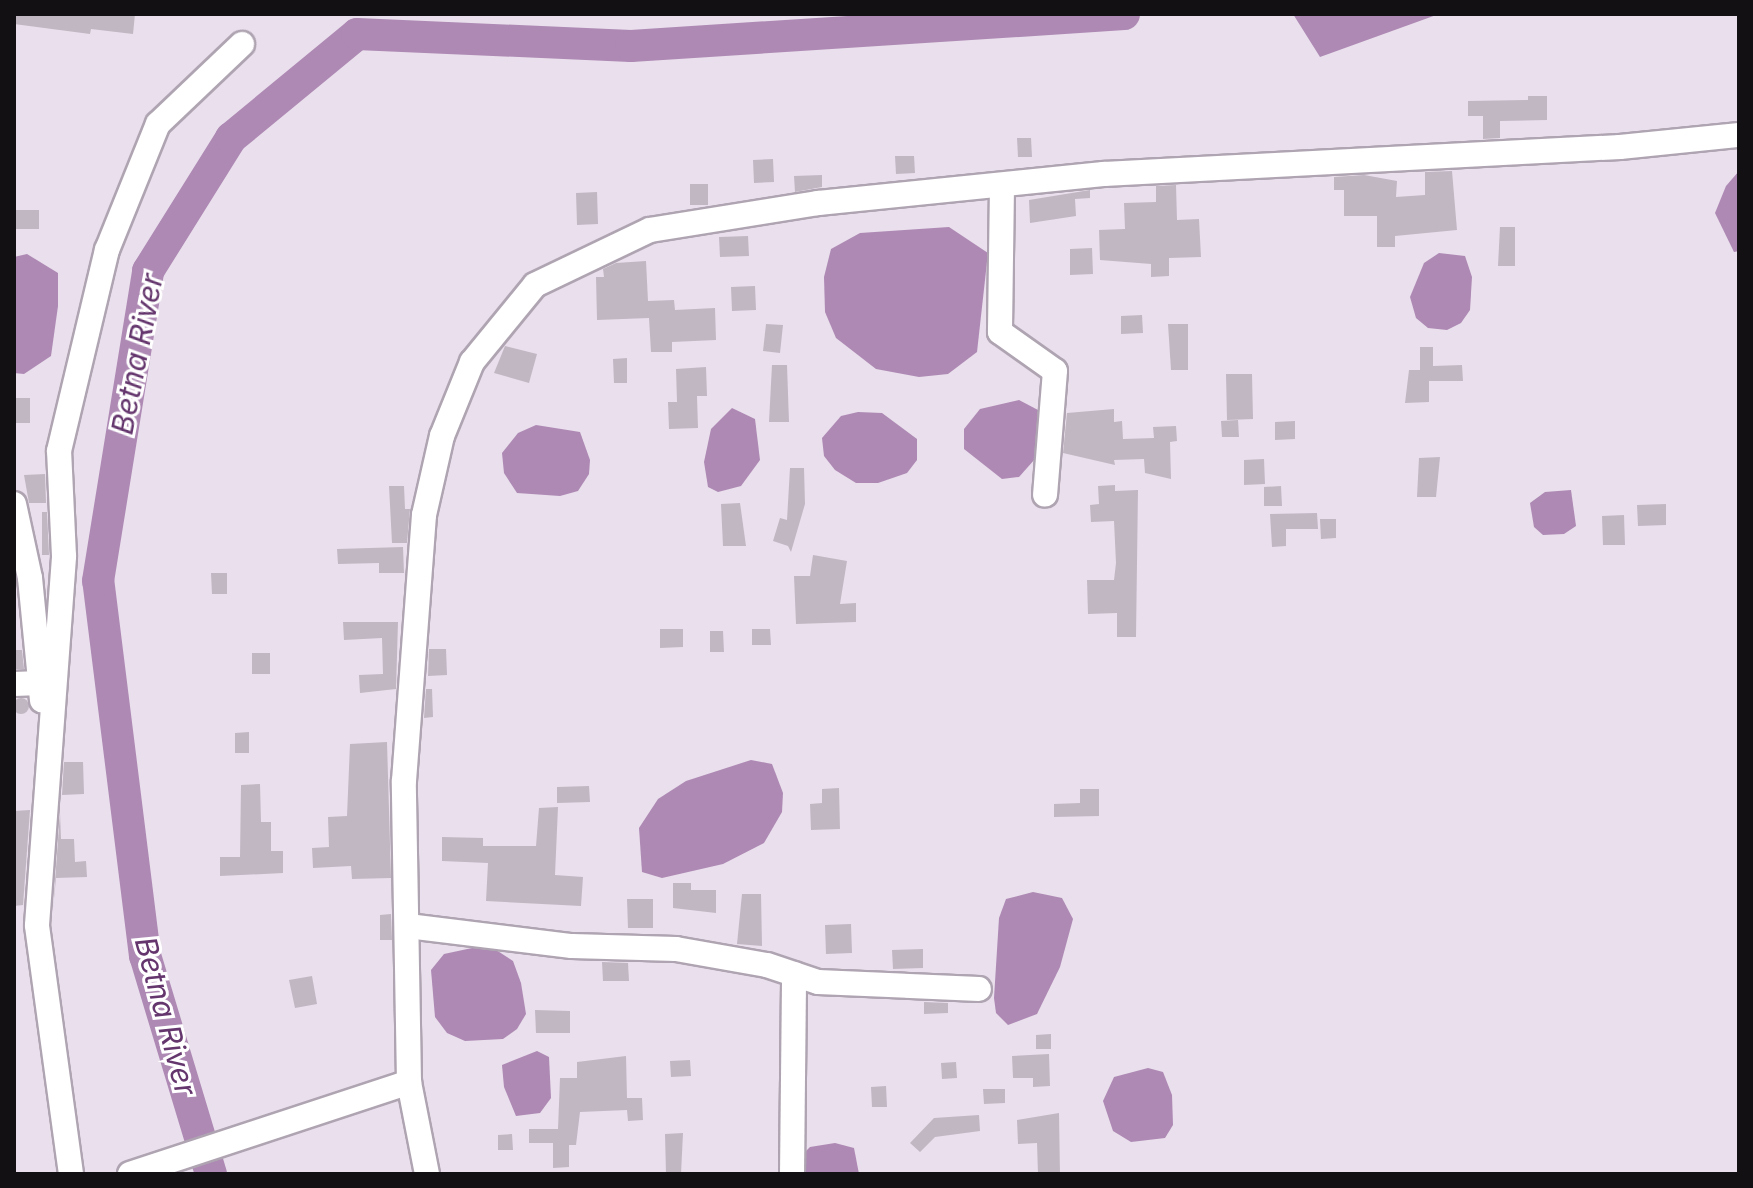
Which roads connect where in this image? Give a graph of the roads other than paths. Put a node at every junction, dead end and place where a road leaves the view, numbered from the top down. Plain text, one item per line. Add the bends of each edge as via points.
1 (242, 44) dead end
2 (1739, 135) edge
3 (1002, 186) junction
4 (1045, 495) dead end
5 (14, 504) edge
6 (40, 683) junction
7 (14, 684) edge
8 (46, 755) junction
9 (408, 926) junction
10 (794, 974) junction
11 (979, 989) dead end
12 (409, 1082) junction
13 (71, 1174) edge
14 (130, 1174) edge
15 (427, 1174) edge
16 (792, 1174) edge

1 - 8 street via 158,124 107,250 59,451 64,556
2 - 3 street via 1620,147 1288,161
3 - 4 street via 1000,332 1055,371
3 - 9 street via 818,203 650,230 535,285 472,362 442,436 424,515 404,781
5 - 6 street via 30,578
6 - 7 street
6 - 8 street
8 - 13 street via 37,925
9 - 10 street via 572,946 676,949
9 - 12 street
10 - 11 street via 818,982
10 - 16 street
12 - 14 street
12 - 15 street

